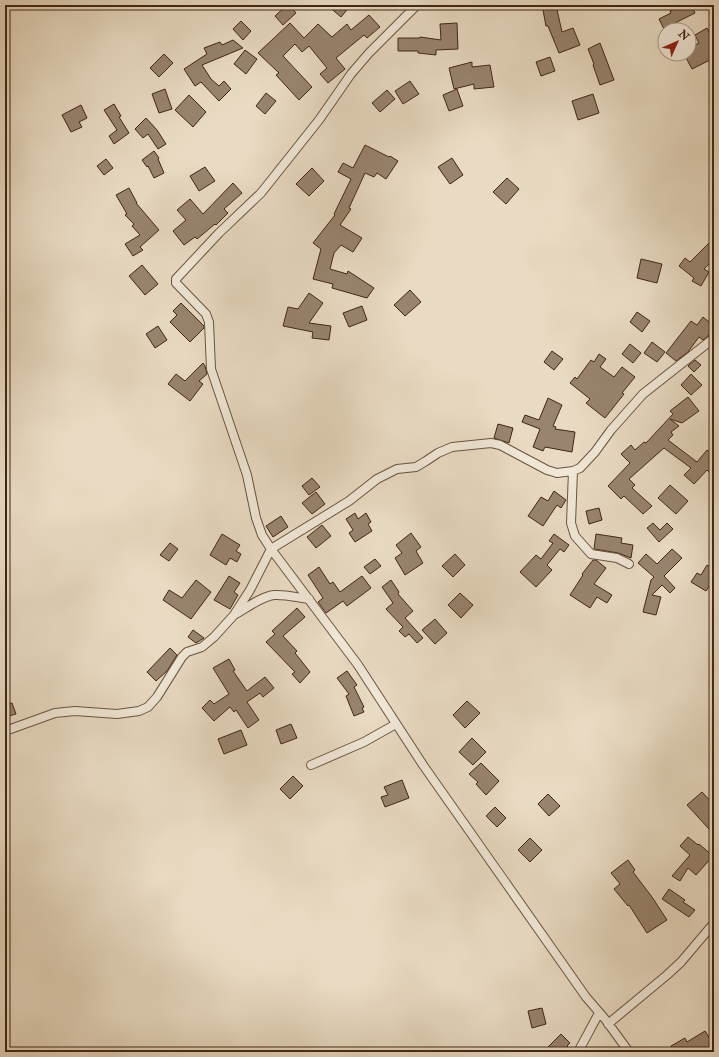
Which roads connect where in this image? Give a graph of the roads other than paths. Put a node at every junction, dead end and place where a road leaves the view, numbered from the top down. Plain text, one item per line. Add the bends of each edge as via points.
1 (417, 5) edge
2 (714, 338) edge
3 (574, 471) junction
4 (271, 550) junction
5 (629, 564) dead end
6 (309, 599) junction
7 (234, 615) junction
8 (396, 724) junction
9 (5, 731) edge
10 (311, 765) dead end
11 (714, 923) edge
12 (599, 1013) junction
13 (608, 1024) junction
14 (578, 1052) edge
15 (630, 1052) edge

1 - 4 street via 351,74 319,120 261,193 176,280 206,314 209,322 211,368 247,475 256,518
2 - 3 street via 643,394 611,430 596,452
3 - 4 street via 557,474 500,445 491,443 452,447 416,467 397,469 377,479 349,501
3 - 5 street via 571,523 575,536 591,554 616,558
4 - 6 street
4 - 7 street
6 - 7 street via 273,595
6 - 8 street via 358,665
7 - 9 street via 202,647 187,652 182,657 148,707 117,714 75,711 55,713
8 - 10 street via 364,742
8 - 12 street
11 - 13 street via 681,962
12 - 13 street
12 - 14 street
13 - 15 street

